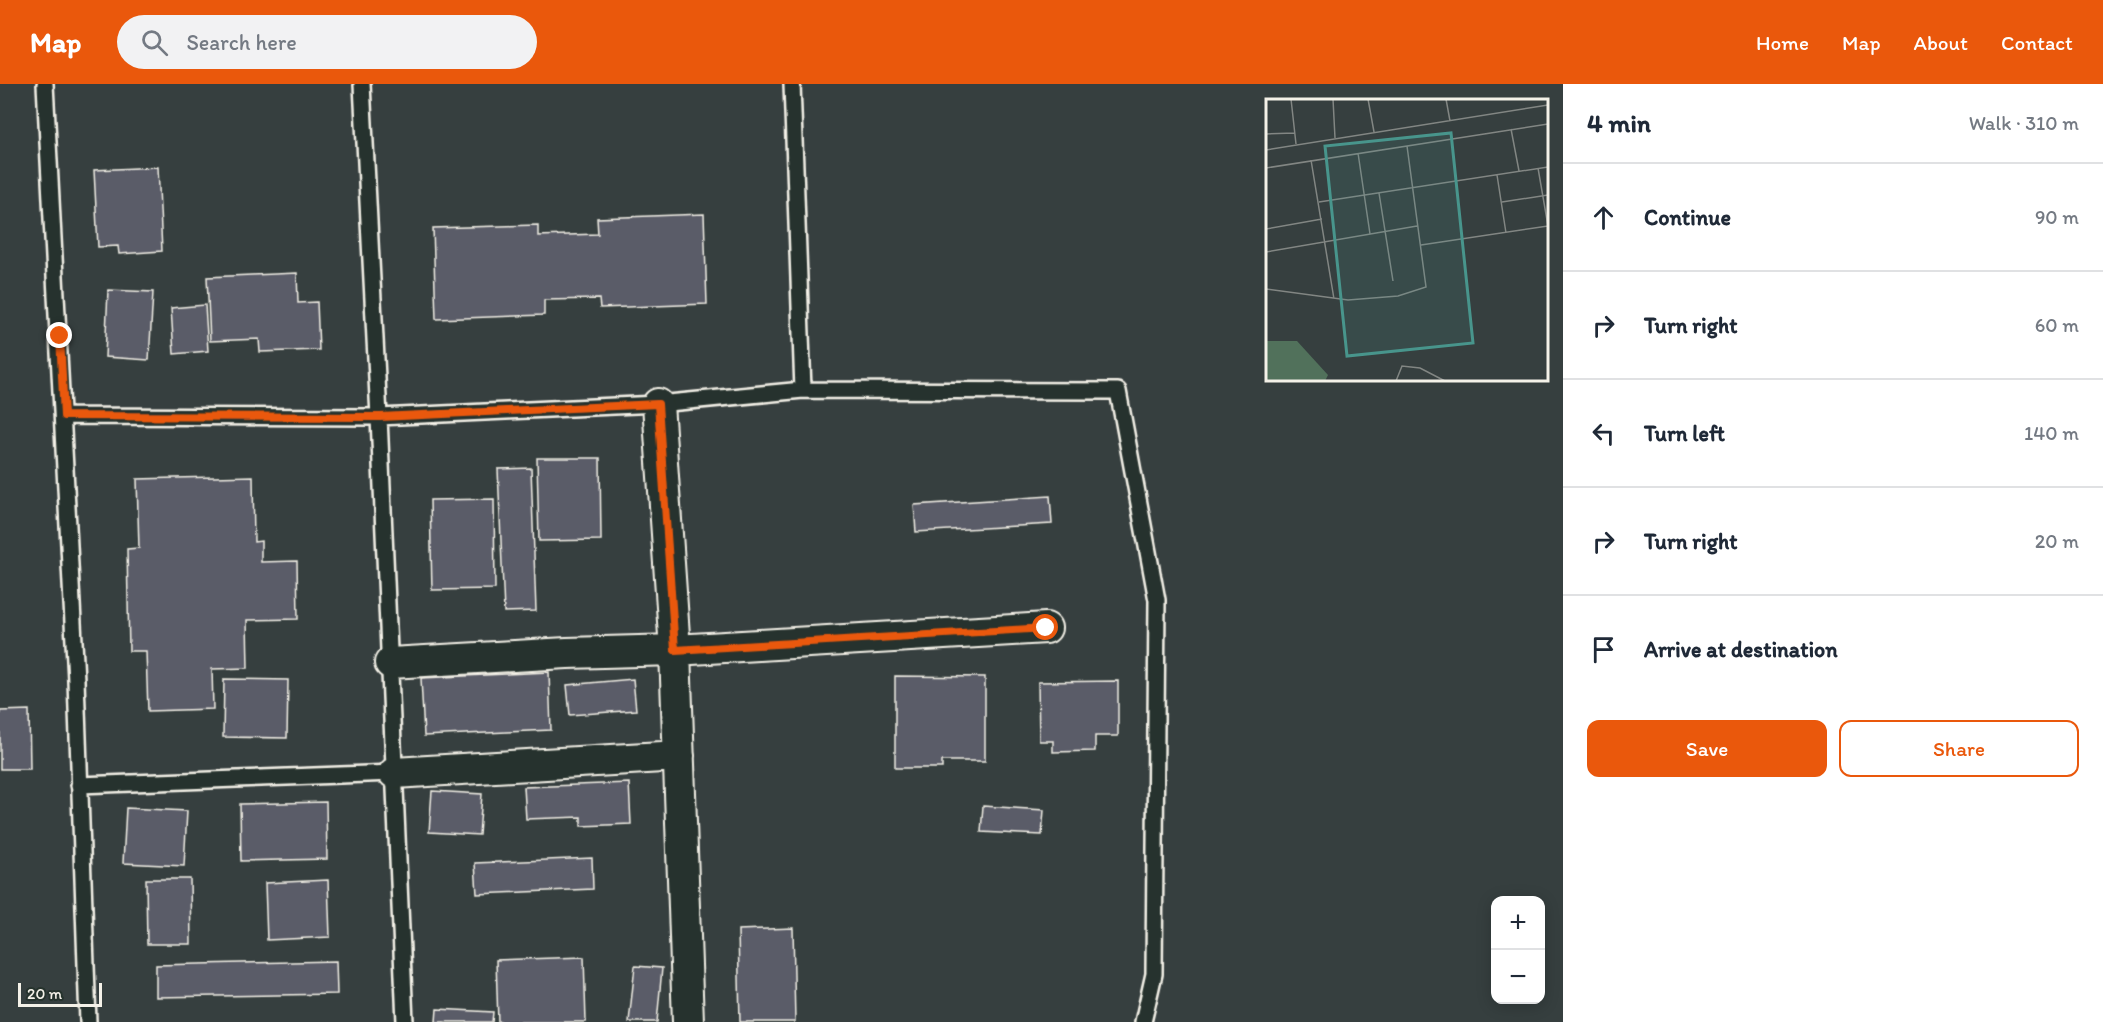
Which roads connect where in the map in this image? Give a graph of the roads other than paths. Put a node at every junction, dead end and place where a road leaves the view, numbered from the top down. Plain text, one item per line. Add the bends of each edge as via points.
1 (45, 84) edge
2 (362, 84) edge
3 (792, 84) edge
4 (803, 390) junction
5 (658, 404) junction
6 (64, 416) junction
7 (380, 417) junction
8 (1046, 628) dead end
9 (675, 650) junction
10 (390, 663) junction
11 (679, 756) junction
12 (394, 773) junction
13 (79, 785) junction
14 (88, 1022) edge
15 (405, 1022) edge
16 (688, 1022) edge
17 (1143, 1022) edge

1 - 6 lane
2 - 7 lane
3 - 4 lane
4 - 5 lane
4 - 17 lane via 1118,391 1157,600 1154,974
5 - 7 lane
5 - 9 street
6 - 7 lane
6 - 13 lane
7 - 10 lane
8 - 9 street
9 - 10 street
9 - 11 street
10 - 12 lane
11 - 12 street
11 - 16 street
12 - 13 lane
12 - 15 lane
13 - 14 lane

